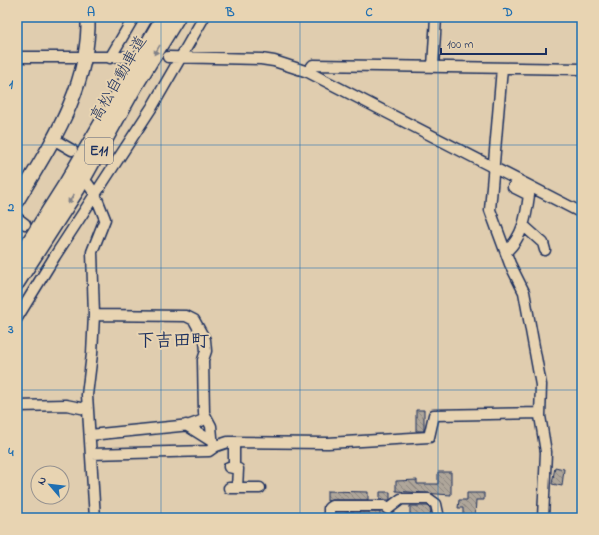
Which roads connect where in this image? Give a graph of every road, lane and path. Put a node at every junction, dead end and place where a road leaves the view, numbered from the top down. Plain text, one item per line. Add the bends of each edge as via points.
1 (88, 17) edge
2 (134, 17) edge
3 (164, 17) edge
4 (177, 17) edge
5 (204, 17) edge
6 (436, 17) edge
7 (19, 57) edge
8 (86, 57) junction
9 (126, 57) dead end
10 (110, 58) junction
11 (168, 58) dead end
12 (181, 58) junction
13 (434, 67) junction
14 (502, 68) junction
15 (582, 69) edge
16 (308, 72) junction
17 (53, 139) junction
18 (72, 150) dead end
19 (494, 168) junction
20 (517, 180) junction
21 (88, 184) dead end
22 (95, 194) junction
23 (17, 202) edge
24 (582, 213) edge
25 (524, 226) junction
26 (48, 240) dead end
27 (59, 248) junction
28 (545, 250) dead end
29 (506, 252) junction
30 (17, 262) edge
31 (18, 284) edge
32 (33, 291) junction
33 (94, 315) junction
34 (17, 318) edge
35 (17, 406) edge
36 (86, 409) junction
37 (540, 413) junction
38 (206, 417) junction
39 (186, 425) junction
40 (90, 435) junction
41 (234, 442) junction
42 (213, 445) junction
43 (91, 454) junction
44 (260, 488) dead end
45 (388, 514) edge
46 (95, 518) edge
47 (329, 518) edge
48 (439, 518) edge
49 (543, 518) edge

1 - 8 main road
2 - 10 street
3 - 30 highway, 高松自動車道 / E11 via 67,183
4 -> 31 highway, 高松自動車道 / E11 via 77,189
5 - 12 street
6 - 13 street
7 - 8 street
8 - 10 street
8 - 17 main road via 72,102
9 - 10 street
11 - 12 street
12 - 16 street via 261,59
12 - 22 street
13 - 14 street
13 - 16 street via 313,65
14 - 15 street
14 - 19 street
16 - 19 street
17 - 18 street
17 - 23 main road
19 - 20 street
19 - 29 street via 490,210
20 - 24 street
20 - 25 street via 513,186 529,195
21 - 22 street
22 - 27 street
22 - 33 street via 106,219 92,252
25 - 28 street via 543,243
25 - 29 street via 519,237
26 - 27 street
27 - 32 street
29 - 37 street via 524,292 541,385
31 - 32 street
32 - 34 street
33 - 36 street
33 - 38 street via 186,316 194,320 206,346 203,360
35 - 36 street via 66,405
36 - 40 street
37 - 41 street via 434,415 430,437 328,443
37 - 49 street via 546,452
38 - 39 street
38 - 42 street via 211,426
39 - 40 street
39 - 42 street
40 - 43 street
41 - 42 street
41 - 44 street via 231,467 238,469 233,488
42 - 43 street via 209,451
43 - 46 street
45 - 47 street via 384,506 332,506 329,508
45 - 48 street via 401,499 428,499 436,504

